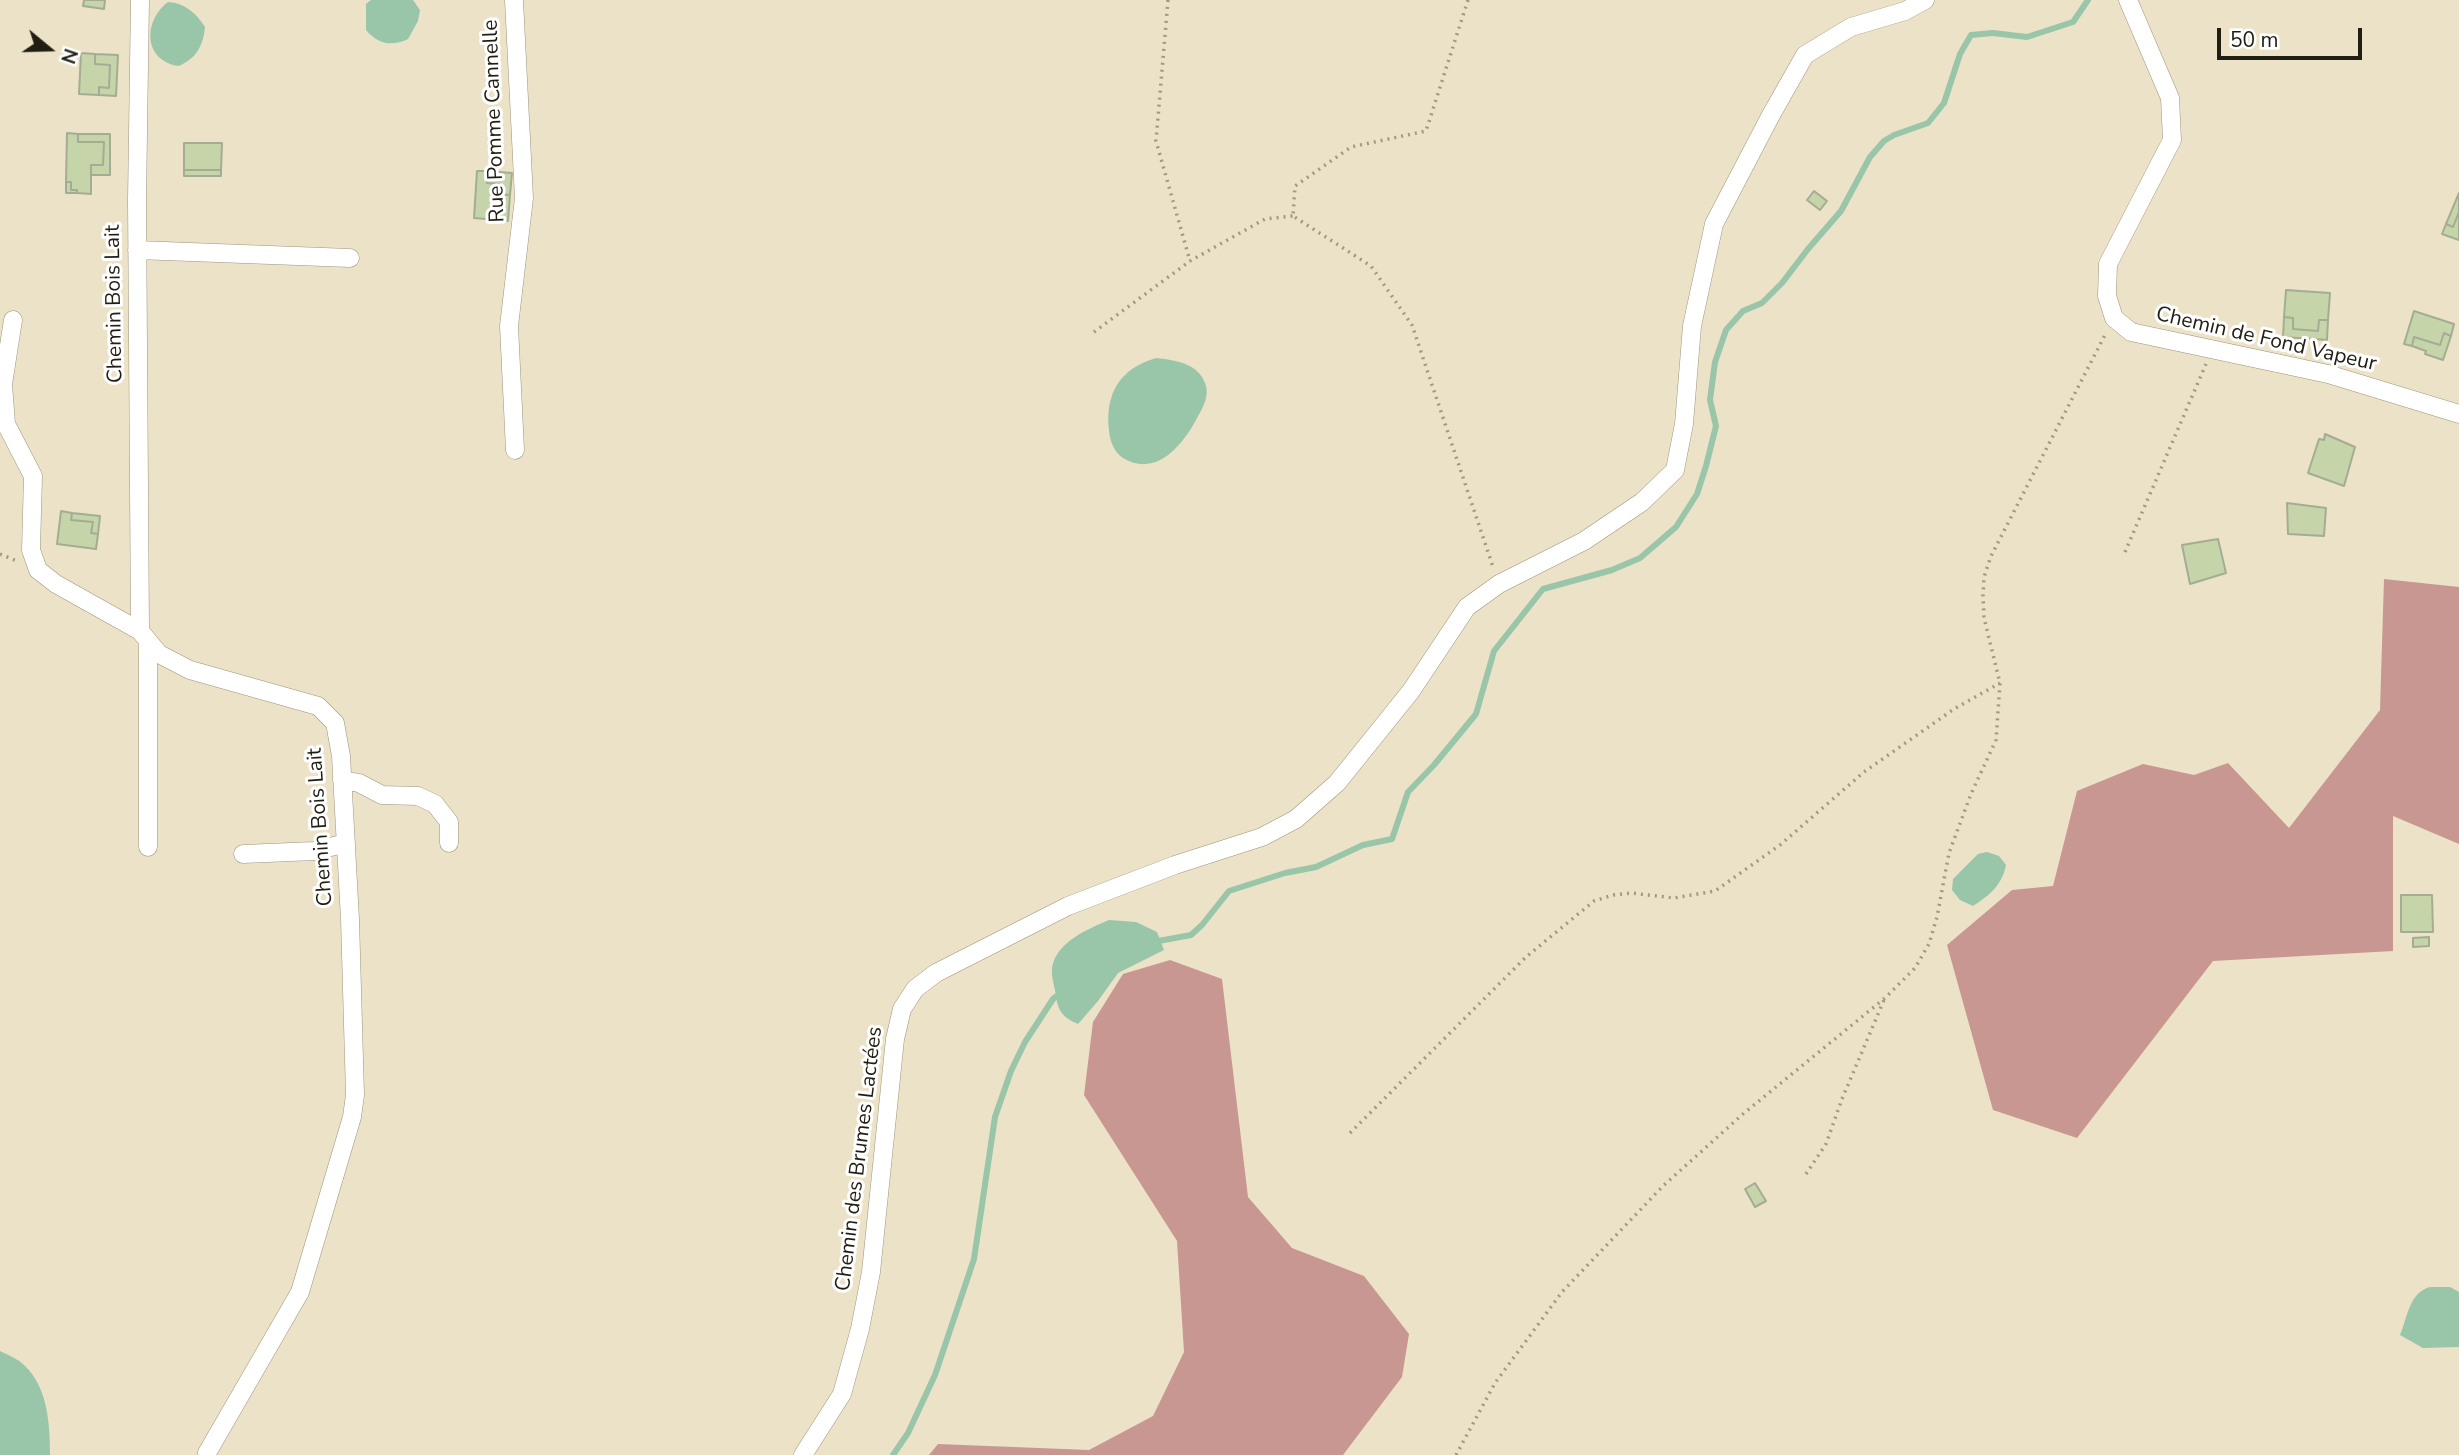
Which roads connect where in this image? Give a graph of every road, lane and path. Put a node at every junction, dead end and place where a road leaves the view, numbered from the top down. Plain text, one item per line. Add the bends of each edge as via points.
1 (140, 0) edge
2 (514, 0) edge
3 (1168, 0) edge
4 (1468, 0) edge
5 (1925, 0) edge
6 (2128, 0) edge
7 (1293, 216) junction
8 (137, 250) junction
9 (349, 258) dead end
10 (1190, 261) junction
11 (2114, 318) junction
12 (13, 320) dead end
13 (1094, 332) dead end
14 (2212, 349) junction
15 (2459, 414) edge
16 (515, 450) dead end
17 (2125, 552) dead end
18 (1499, 584) junction
19 (144, 636) junction
20 (2000, 683) junction
21 (342, 780) junction
22 (346, 843) junction
23 (449, 843) dead end
24 (148, 847) dead end
25 (243, 854) dead end
26 (1885, 998) junction
27 (1350, 1133) dead end
28 (1807, 1174) dead end
29 (207, 1453) dead end
30 (803, 1455) edge
31 (1456, 1455) edge

1 - 8 street, Chemin Bois Lait
2 - 16 street, Rue Pomme Cannelle via 524,198 509,326
3 - 10 path via 1156,141
4 - 7 path via 1426,131 1351,146 1295,186
5 - 18 street, Chemin des Brumes Lactées via 1851,27 1805,55 1771,115 1714,225 1692,326 1684,424 1675,470 1642,502 1584,541
6 - 11 street via 2170,98 2172,140 2108,264 2107,296
7 - 10 path via 1265,219
7 - 18 path via 1371,265 1412,325
8 - 9 street
8 - 19 street, Chemin Bois Lait
10 - 13 path
11 - 14 street, Chemin de Fond Vapeur via 2132,332
11 - 20 path via 1987,567 1984,618
12 - 19 street via 3,384 6,424 33,476 30,550 38,570
14 - 15 street, Chemin de Fond Vapeur via 2329,374
14 - 17 path
18 - 30 street, Chemin des Brumes Lactées via 1467,607 1387,722 1337,783 1296,819 1262,837 1175,864 1068,906 936,973 915,989 902,1009 895,1039 871,1272 860,1329 842,1395
19 - 21 street, Chemin Bois Lait via 159,654 190,670 318,706 335,723
19 - 24 street
20 - 26 path via 1996,740 1949,853 1929,944 1914,968
20 - 27 path via 1864,772 1780,845 1715,891 1674,898 1631,893 1594,901 1527,957
21 - 22 street, Chemin Bois Lait
21 - 23 street via 382,795 418,796 435,804 449,822
22 - 25 street via 315,851
22 - 29 street, Chemin Bois Lait via 352,1117 300,1292
26 - 28 path via 1826,1144
26 - 31 path via 1673,1177 1562,1292 1494,1383

